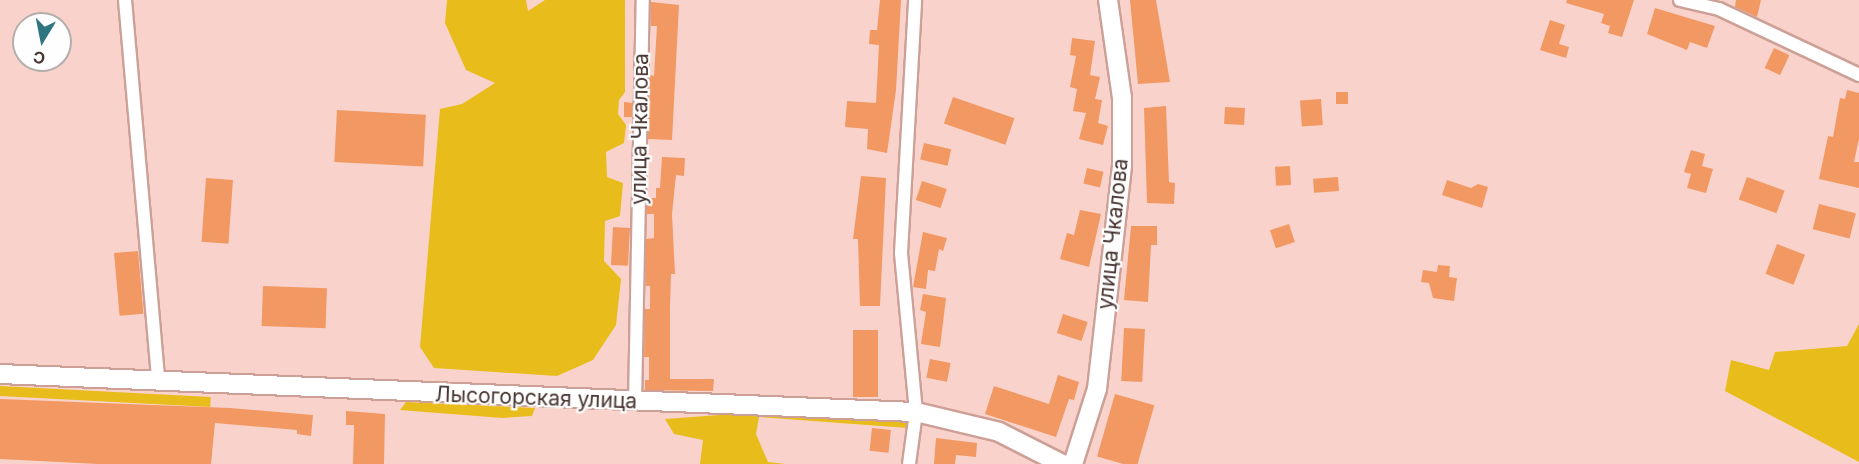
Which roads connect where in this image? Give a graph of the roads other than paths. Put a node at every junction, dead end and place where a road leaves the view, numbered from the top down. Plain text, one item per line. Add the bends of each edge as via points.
1 (124, 0) edge
2 (643, 0) edge
3 (915, 0) edge
4 (1108, 0) edge
5 (1680, 0) edge
6 (1719, 4) edge
7 (1859, 75) edge
8 (0, 374) edge
9 (158, 381) junction
10 (635, 402) junction
11 (916, 412) junction
12 (909, 464) edge
13 (1062, 464) edge
14 (1073, 464) edge

1 - 9 street
2 - 10 street, улица Чкалова
3 - 11 street via 901,253
4 - 14 street, улица Чкалова via 1122,98 1122,165 1097,389
5 - 6 street
6 - 7 street
8 - 9 street, Лысогорская улица
9 - 10 street, Лысогорская улица
10 - 11 street, Лысогорская улица
11 - 12 street
11 - 13 street, Лысогорская улица via 999,432

